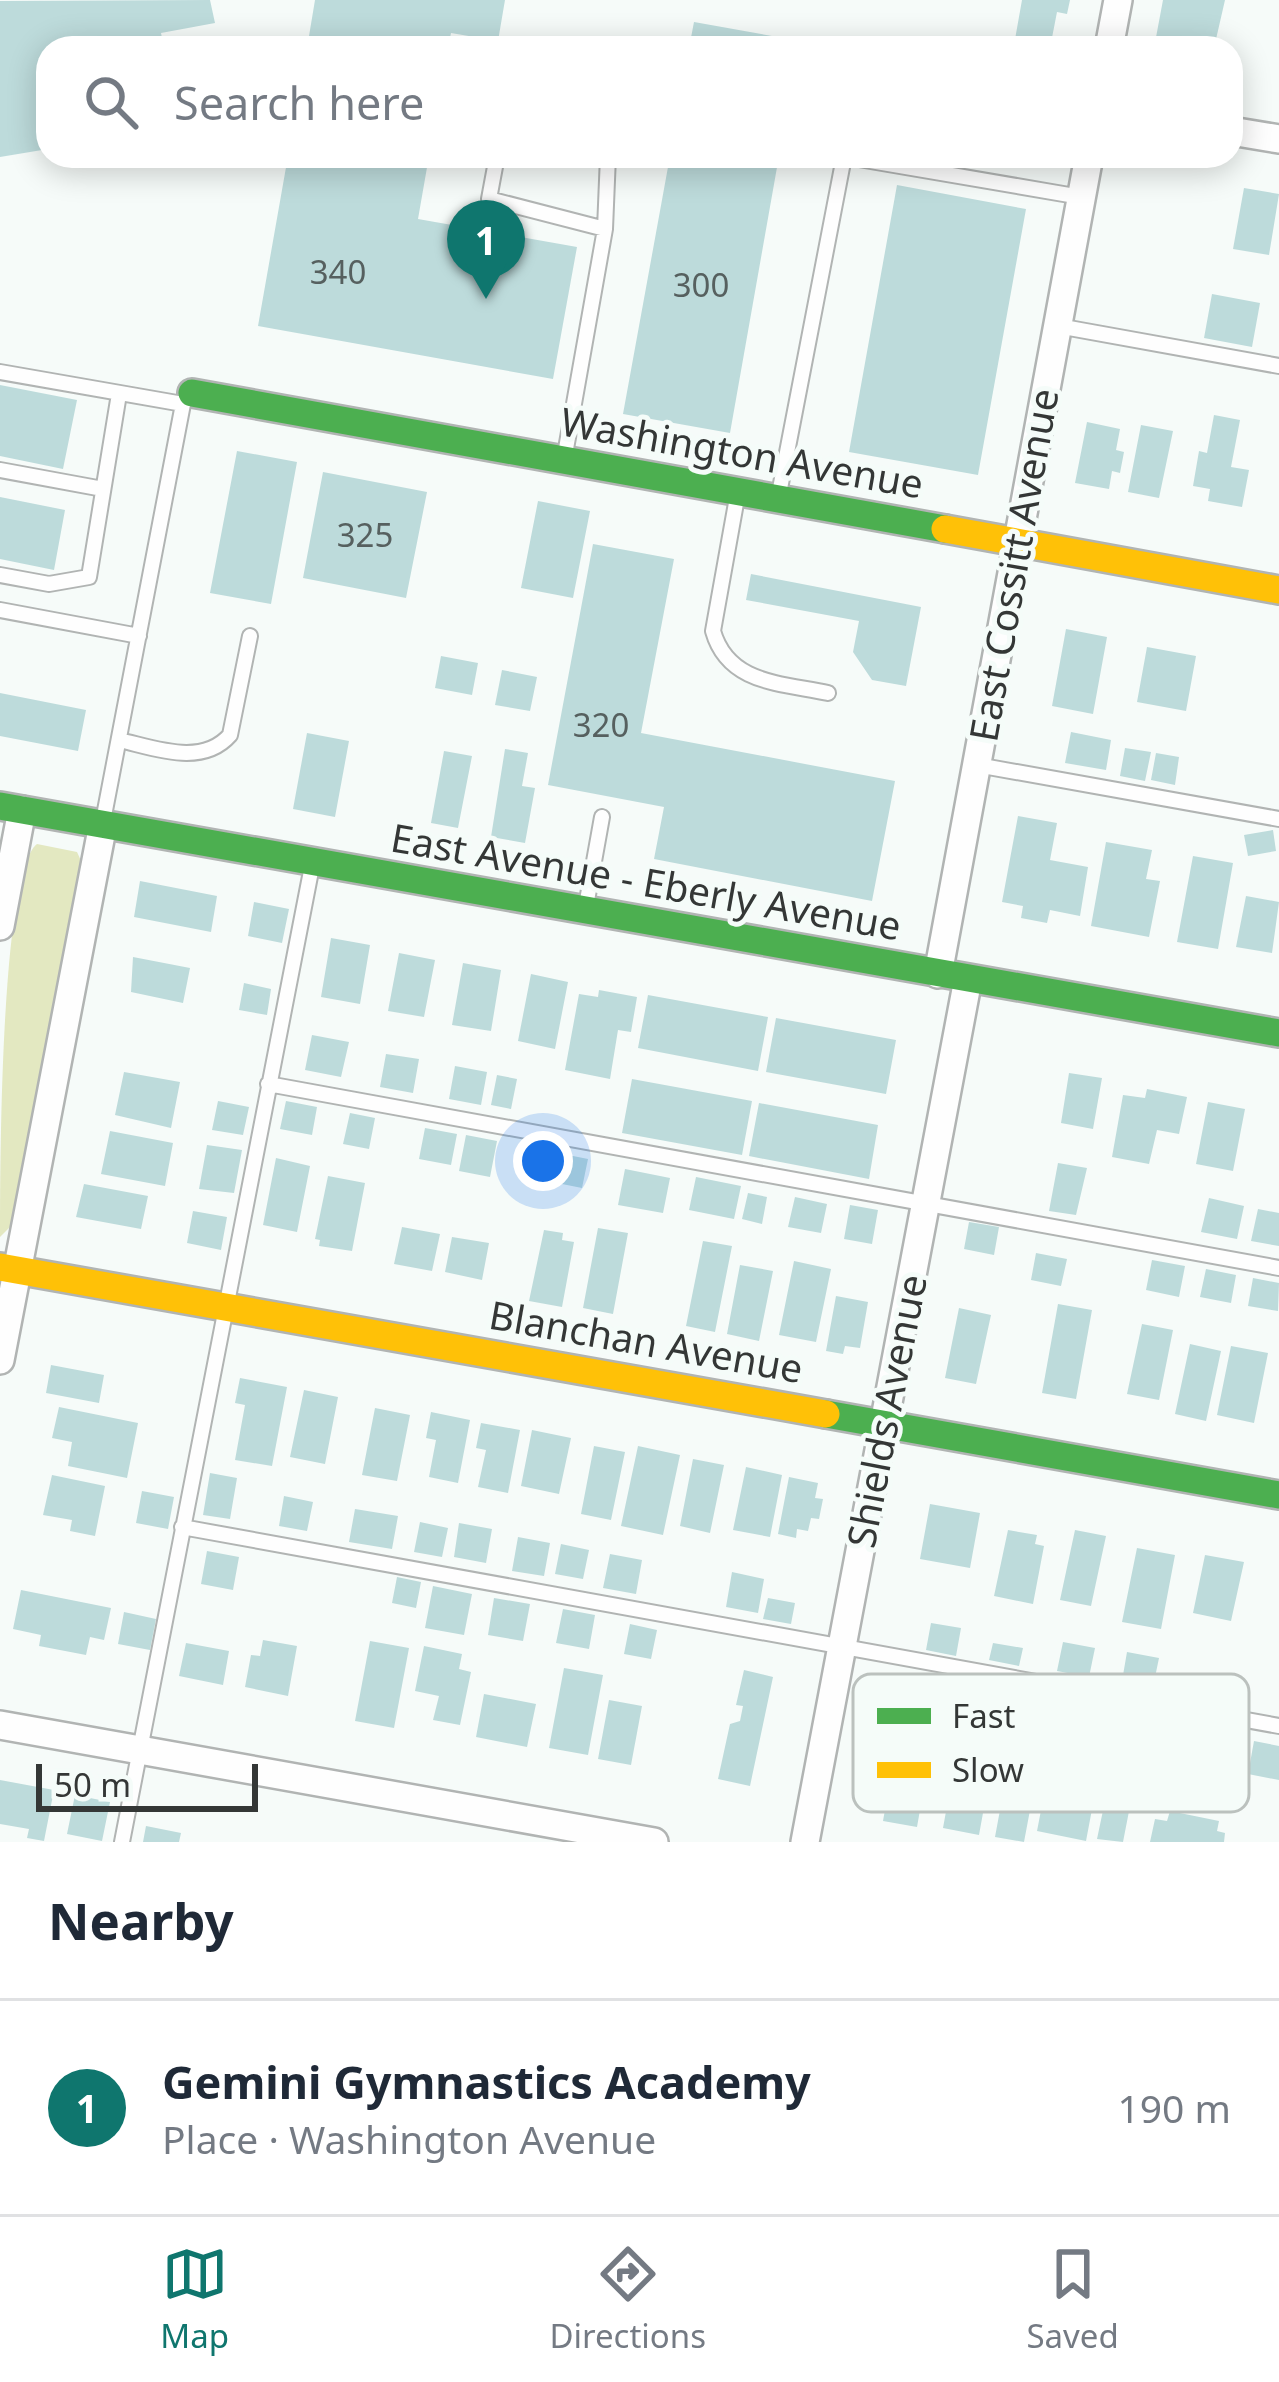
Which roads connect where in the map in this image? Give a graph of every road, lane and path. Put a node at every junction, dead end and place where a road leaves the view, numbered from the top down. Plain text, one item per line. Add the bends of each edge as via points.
1 (1118, 0) edge
2 (1111, 36) edge
3 (1243, 133) edge
4 (1279, 140) edge
5 (495, 168) edge
6 (608, 168) edge
7 (841, 168) edge
8 (913, 168) edge
9 (1087, 168) edge
10 (1081, 197) junction
11 (605, 229) junction
12 (1058, 326) junction
13 (1279, 366) edge
14 (0, 372) edge
15 (119, 394) junction
16 (188, 399) junction
17 (564, 460) junction
18 (0, 470) edge
19 (103, 489) junction
20 (738, 492) junction
21 (778, 500) junction
22 (1017, 543) junction
23 (0, 575) edge
24 (1279, 590) edge
25 (0, 610) edge
26 (139, 636) junction
27 (250, 636) dead end
28 (828, 692) dead end
29 (119, 740) junction
30 (977, 764) junction
31 (11, 808) edge
32 (602, 817) dead end
33 (1279, 819) edge
34 (103, 824) junction
35 (313, 861) junction
36 (585, 910) junction
37 (0, 926) edge
38 (938, 974) junction
39 (968, 979) junction
40 (1279, 1033) edge
41 (268, 1084) junction
42 (926, 1205) junction
43 (9, 1268) edge
44 (1279, 1268) edge
45 (224, 1307) junction
46 (0, 1360) edge
47 (883, 1424) junction
48 (1279, 1495) edge
49 (182, 1527) junction
50 (843, 1648) junction
51 (988, 1674) edge
52 (1249, 1721) edge
53 (0, 1725) edge
54 (1279, 1726) edge
55 (140, 1751) junction
56 (122, 1842) edge
57 (654, 1842) edge
58 (805, 1842) edge

1 - 2 street
3 - 4 street
5 - 11 lane via 489,199
6 - 11 lane
7 - 21 lane
8 - 10 lane
9 - 10 street, East Cossitt Avenue
10 - 12 street, East Cossitt Avenue
11 - 17 lane
12 - 13 lane
12 - 22 street, East Cossitt Avenue
14 - 15 lane
15 - 16 lane
15 - 19 lane
16 - 17 street, Washington Avenue
16 - 26 lane
17 - 20 street, Washington Avenue
18 - 19 lane
19 - 23 lane via 89,577 49,584
20 - 21 street, Washington Avenue
20 - 28 lane via 713,631 719,651 759,679
21 - 22 street, Washington Avenue
22 - 24 street, Washington Avenue
22 - 30 street, East Cossitt Avenue
25 - 26 lane
26 - 29 lane
27 - 29 lane via 230,735 220,746 187,754
29 - 34 lane
30 - 33 lane
30 - 38 street, East Cossitt Avenue
31 - 34 street, East Avenue - Eberly Avenue
31 - 37 street
32 - 36 lane
34 - 35 street, East Avenue - Eberly Avenue
34 - 43 street
35 - 36 street, East Avenue - Eberly Avenue
35 - 41 lane
36 - 38 street, East Avenue - Eberly Avenue
38 - 39 street, East Avenue - Eberly Avenue
39 - 40 street, East Avenue - Eberly Avenue
39 - 42 street, Shields Avenue
41 - 42 lane
41 - 45 lane
42 - 44 lane
42 - 47 street, Shields Avenue
43 - 45 street, Blanchan Avenue
43 - 46 street
45 - 47 street, Blanchan Avenue
45 - 49 lane
47 - 48 street, Blanchan Avenue
47 - 50 street, Shields Avenue
49 - 50 lane
49 - 55 lane
50 - 51 lane
50 - 58 street, Shields Avenue
52 - 54 lane
53 - 55 street
55 - 56 lane
55 - 57 street

